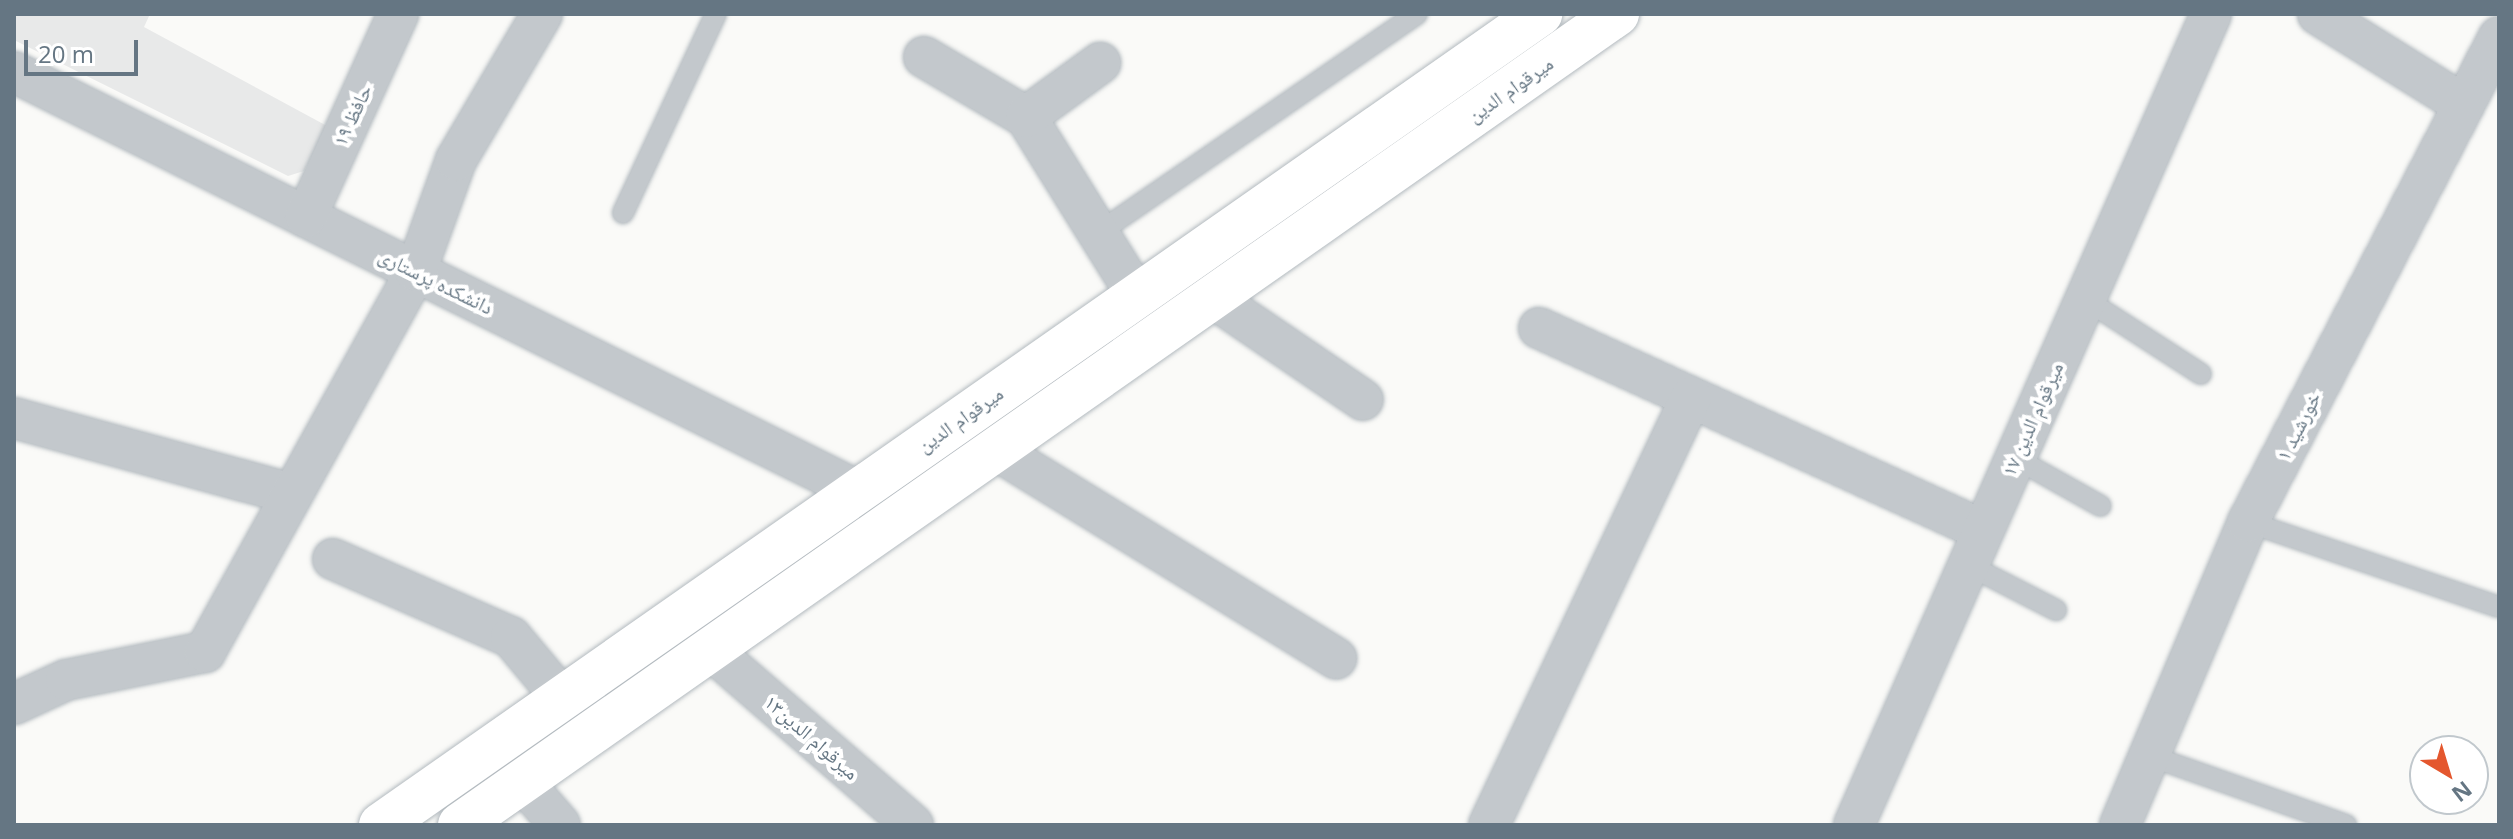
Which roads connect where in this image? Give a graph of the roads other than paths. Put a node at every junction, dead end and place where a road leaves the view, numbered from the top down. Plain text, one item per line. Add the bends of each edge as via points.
1 (398, 14) edge
2 (542, 14) edge
3 (716, 14) edge
4 (1417, 14) edge
5 (2211, 14) edge
6 (2318, 14) edge
7 (1561, 18) edge
8 (2499, 37) edge
9 (924, 57) dead end
10 (1472, 62) junction
11 (1100, 63) dead end
12 (14, 72) edge
13 (1497, 99) junction
14 (2464, 105) junction
15 (1026, 117) junction
16 (623, 213) dead end
17 (306, 217) junction
18 (1098, 233) junction
19 (416, 271) junction
20 (1137, 295) junction
21 (1213, 298) junction
22 (2085, 299) junction
23 (1539, 328) dead end
24 (2201, 374) dead end
25 (1691, 397) junction
26 (1363, 400) dead end
27 (14, 418) edge
28 (996, 450) junction
29 (2015, 458) junction
30 (858, 491) junction
31 (292, 494) junction
32 (2101, 506) dead end
33 (2248, 522) junction
34 (1976, 548) junction
35 (333, 559) dead end
36 (2499, 607) edge
37 (2056, 610) dead end
38 (711, 650) junction
39 (1336, 658) dead end
40 (562, 698) junction
41 (14, 704) edge
42 (2150, 756) junction
43 (522, 781) junction
44 (381, 825) edge
45 (460, 825) edge
46 (560, 825) edge
47 (913, 825) edge
48 (1489, 825) edge
49 (1854, 825) edge
50 (2120, 825) edge
51 (2346, 825) edge

1 - 17 street, حافظ ۱۹
2 - 19 street via 456,160
3 - 16 lane
4 - 18 lane
5 - 22 street, میرقوام الدین ۱۷
6 - 14 street
7 - 10 main road, میرقوام الدین
7 - 13 main road, میرقوام الدین
8 - 14 street, خورشید ۱
9 - 15 street
10 - 13 main road via 1487,69
10 - 20 main road, میرقوام الدین
11 - 15 street
12 - 17 street, دانشکده پرستاری
13 - 21 main road, میرقوام الدین
14 - 33 street, خورشید ۱
15 - 18 street
17 - 19 street, دانشکده پرستاری
18 - 20 street
19 - 30 street, دانشکده پرستاری
19 - 31 street
20 - 30 main road, میرقوام الدین
21 - 26 street
21 - 28 main road, میرقوام الدین
22 - 24 lane
22 - 29 street, میرقوام الدین ۱۷
23 - 25 street
25 - 34 street
25 - 48 street
27 - 31 street
28 - 38 main road, میرقوام الدین
28 - 39 street
29 - 32 lane
29 - 34 street, میرقوام الدین ۱۷
30 - 40 main road, میرقوام الدین
31 - 41 street via 205,652 66,680
33 - 36 lane
33 - 42 street, خورشید ۱
34 - 37 lane
34 - 49 street, میرقوام الدین ۱۷
35 - 40 street via 511,637
38 - 43 main road, میرقوام الدین
38 - 47 street, میرقوام الدین۱۳
40 - 44 main road, میرقوام الدین
42 - 50 street, خورشید ۱
42 - 51 lane
43 - 45 main road, میرقوام الدین
43 - 46 street

